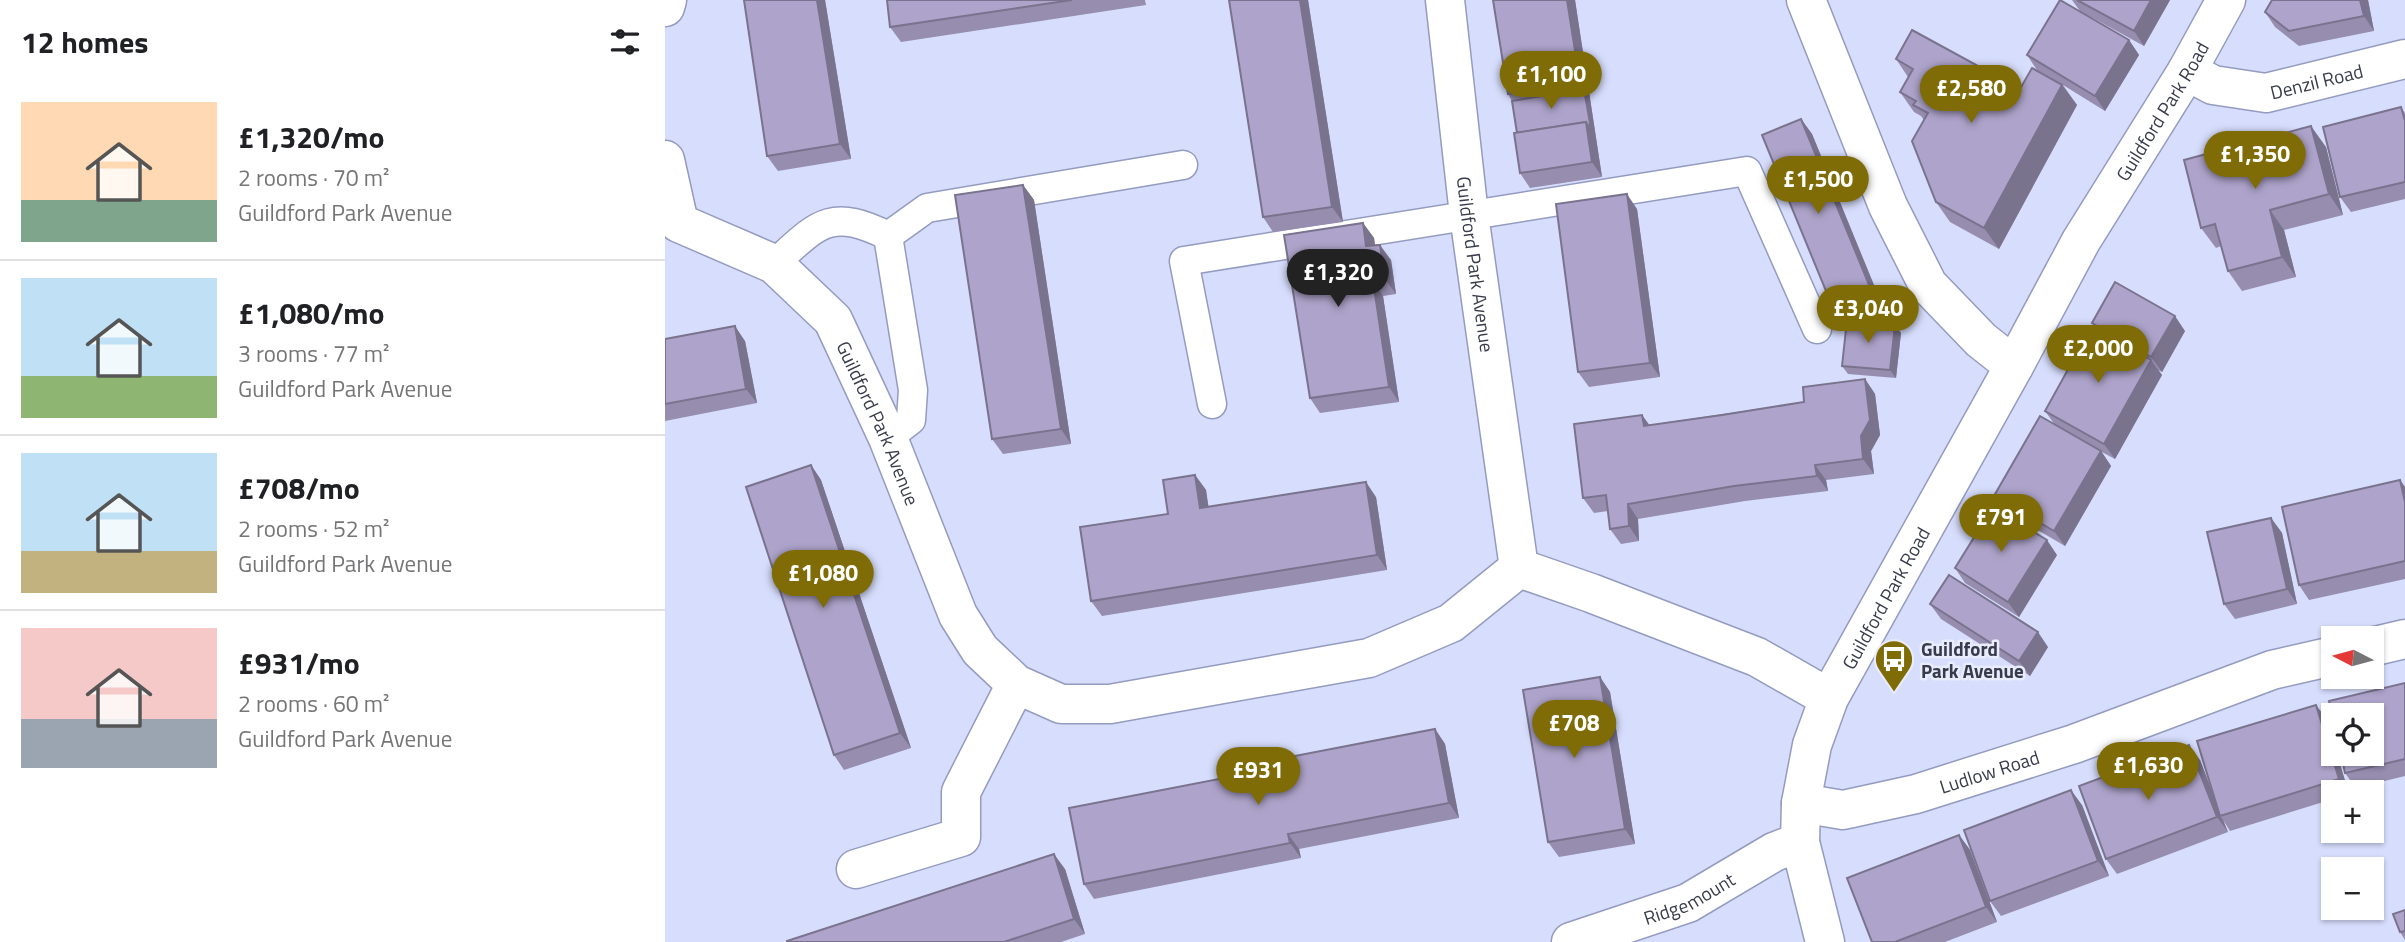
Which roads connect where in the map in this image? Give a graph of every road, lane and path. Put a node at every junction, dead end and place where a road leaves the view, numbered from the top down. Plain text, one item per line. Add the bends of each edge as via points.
1 (667, 0) edge
2 (1445, 0) edge
3 (1806, 0) edge
4 (2226, 0) edge
5 (665, 7) edge
6 (2405, 60) edge
7 (2187, 71) junction
8 (665, 160) edge
9 (1183, 165) dead end
10 (1469, 215) junction
11 (672, 228) edge
12 (888, 236) junction
13 (774, 264) junction
14 (1817, 329) dead end
15 (2014, 366) junction
16 (1212, 404) dead end
17 (888, 438) junction
18 (1519, 568) junction
19 (2405, 639) edge
20 (2384, 644) edge
21 (2321, 659) edge
22 (1016, 684) junction
23 (1829, 698) junction
24 (1801, 803) junction
25 (1800, 842) junction
26 (856, 869) dead end
27 (1571, 942) edge
28 (1825, 942) edge

1 - 5 street
2 - 10 street, Guildford Park Avenue
3 - 15 street via 1888,206 1928,285 1981,340
4 - 7 street, Guildford Park Road
6 - 7 street, Denzil Road via 2266,93 2213,85
7 - 15 street, Guildford Park Road via 2081,241
8 - 11 street, Guildford Park Avenue
9 - 12 lane via 927,208
10 - 14 lane via 1747,171
10 - 16 lane via 1184,261
10 - 18 street, Guildford Park Avenue
11 - 13 street, Guildford Park Avenue
12 - 13 lane via 847,220 834,221 807,233
12 - 17 lane via 913,390 911,420
13 - 17 street, Guildford Park Avenue via 833,320
15 - 23 street, Guildford Park Road
17 - 22 street, Guildford Park Avenue via 958,615 980,650
18 - 22 street, Guildford Park Avenue via 1451,623 1369,658 1110,704 1061,704
18 - 23 street via 1757,657
19 - 20 street
21 - 24 street, Ludlow Road via 2272,670 2074,744 1916,794 1843,810
22 - 26 street via 961,792 961,837
23 - 24 street, Guildford Park Road via 1812,744
24 - 25 street, Guildford Park Road
25 - 27 street, Ridgemount via 1773,852 1688,903
25 - 28 street, Guildford Park Road

